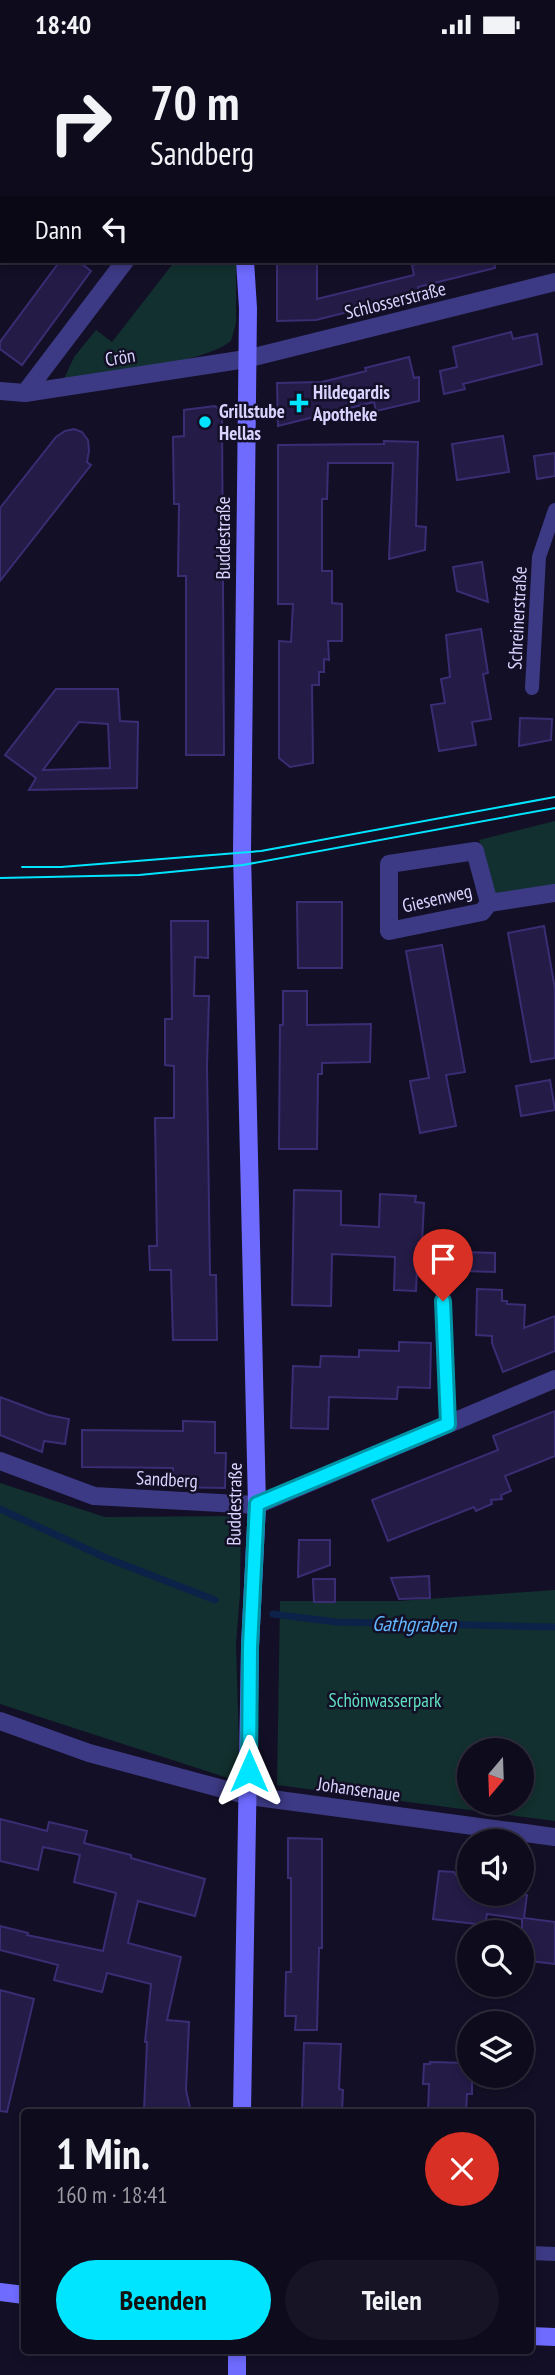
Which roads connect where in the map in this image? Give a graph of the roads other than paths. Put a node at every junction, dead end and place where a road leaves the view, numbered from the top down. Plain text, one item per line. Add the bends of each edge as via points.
1 (123, 263) edge
2 (245, 263) edge
3 (555, 282) edge
4 (246, 359) junction
5 (25, 393) junction
6 (2, 397) edge
7 (555, 510) edge
8 (532, 688) dead end
9 (555, 893) edge
10 (489, 903) junction
11 (443, 1301) dead end
12 (555, 1379) edge
13 (448, 1424) junction
14 (0, 1461) edge
15 (257, 1504) junction
16 (0, 1721) edge
17 (249, 1796) junction
18 (555, 1837) edge
19 (242, 2109) edge
20 (534, 2253) edge
21 (555, 2254) edge
22 (0, 2292) edge
23 (21, 2295) edge
24 (534, 2336) edge
25 (555, 2337) edge
26 (237, 2354) edge
27 (237, 2375) edge

1 - 5 street
2 - 4 main road, Buddestraße
3 - 4 street, Schlosserstraße
4 - 5 street, Crön
4 - 15 main road, Buddestraße via 242,815
5 - 6 street, Crön
7 - 8 lane, Schreinerstraße via 540,558
9 - 10 street, Giesenweg
10 - 10 street, Giesenweg via 482,912 389,931 389,864 475,851
11 - 13 lane
12 - 13 street, Sandberg
13 - 15 street, Sandberg
14 - 15 street, Sandberg via 94,1496
15 - 17 main road, Buddestraße
16 - 17 street, Johansenaue via 89,1753
17 - 18 street, Johansenaue
17 - 19 main road, Buddestraße
20 - 21 lane
22 - 23 main road
24 - 25 main road
26 - 27 main road

